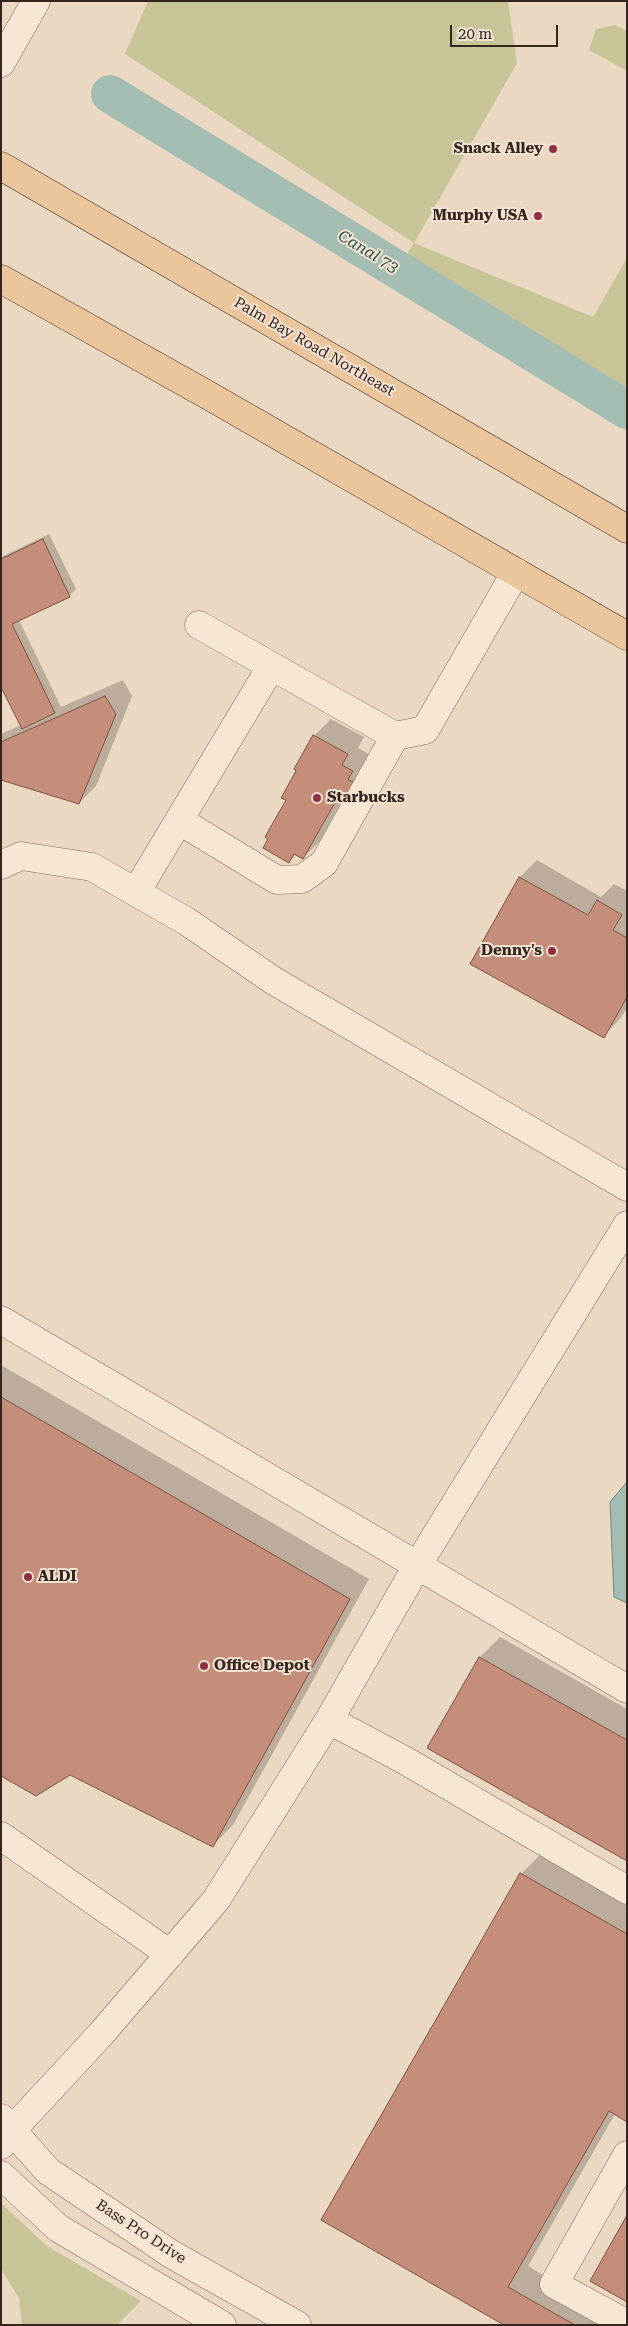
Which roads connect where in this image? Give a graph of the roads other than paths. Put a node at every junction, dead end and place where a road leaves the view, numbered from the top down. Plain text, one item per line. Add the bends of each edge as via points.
1 (36, 1) edge
2 (1, 63) edge
3 (1, 166) edge
4 (1, 279) edge
5 (627, 529) edge
6 (516, 572) junction
7 (199, 625) dead end
8 (627, 636) edge
9 (271, 667) junction
10 (395, 736) junction
11 (180, 821) junction
12 (1, 865) edge
13 (136, 892) junction
14 (627, 1186) edge
15 (627, 1225) edge
16 (1, 1320) edge
17 (418, 1566) junction
18 (627, 1689) edge
19 (328, 1720) junction
20 (1, 1836) edge
21 (627, 1890) edge
22 (170, 1954) junction
23 (5, 2131) edge
24 (627, 2155) edge
25 (1, 2175) edge
26 (627, 2324) edge
27 (222, 2325) edge
28 (297, 2325) edge

1 - 2 street
3 - 5 main road, Palm Bay Road Northeast
4 - 6 main road
6 - 8 main road
6 - 10 street via 425,730
7 - 9 street
9 - 10 street
9 - 11 street
10 - 11 street via 324,863 302,880 277,880
11 - 13 street
12 - 13 street via 21,856 92,867
13 - 14 street via 186,921 274,981
15 - 17 street
16 - 17 street
17 - 18 street
17 - 19 street
19 - 21 street via 406,1761
19 - 22 street via 216,1900
20 - 22 street
22 - 23 street via 101,2034
23 - 28 street, Bass Pro Drive via 48,2171 171,2254
24 - 26 street via 554,2284
25 - 27 street via 58,2228

